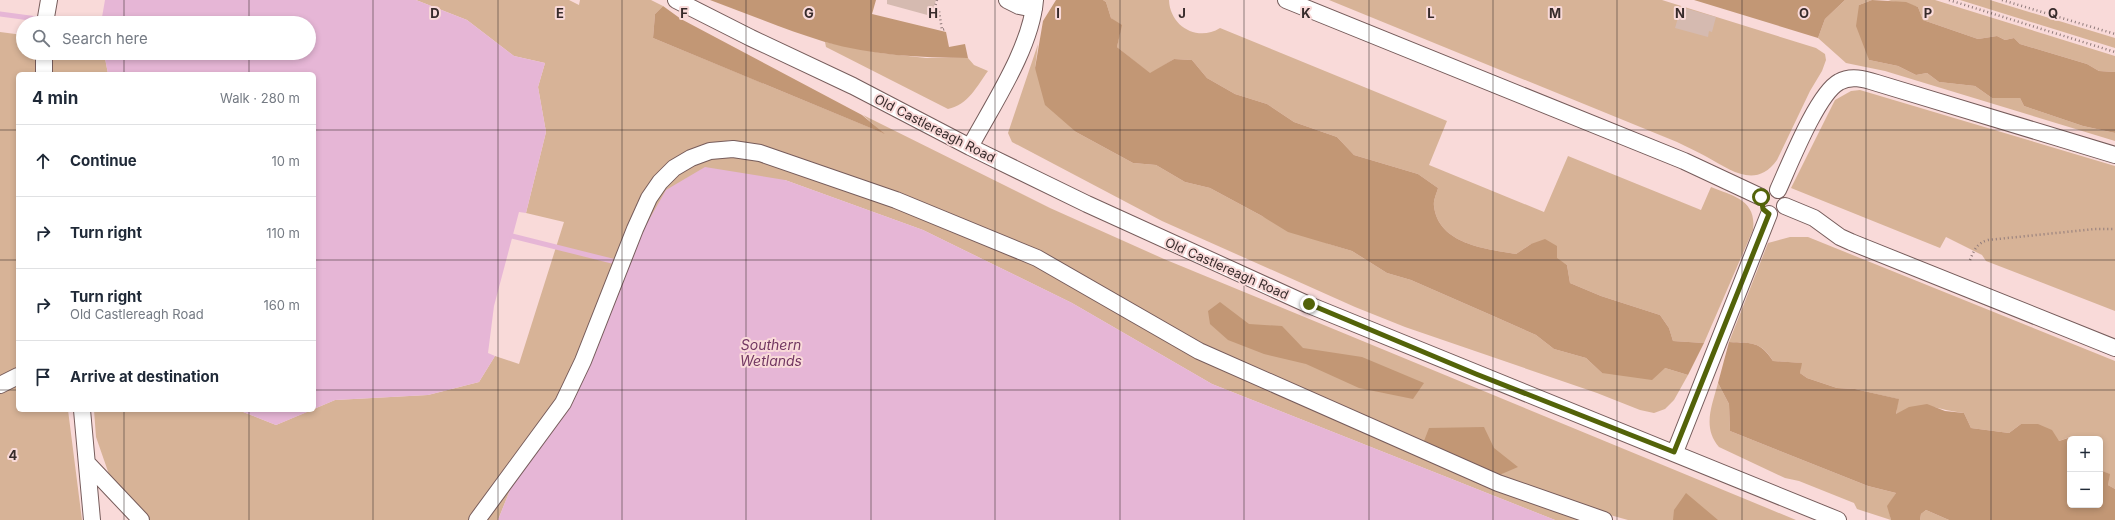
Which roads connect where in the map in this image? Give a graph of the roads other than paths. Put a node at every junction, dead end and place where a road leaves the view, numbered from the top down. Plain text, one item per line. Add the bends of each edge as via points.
1 (48, 0) edge
2 (676, 0) edge
3 (1007, 0) edge
4 (1286, 0) edge
5 (1035, 4) edge
6 (46, 16) edge
7 (44, 60) edge
8 (44, 72) edge
9 (970, 147) junction
10 (2115, 155) edge
11 (1778, 190) junction
12 (1761, 197) junction
13 (1785, 206) junction
14 (1769, 214) junction
15 (2115, 348) edge
16 (16, 377) edge
17 (0, 385) edge
18 (82, 412) edge
19 (1674, 452) junction
20 (88, 464) junction
21 (92, 520) edge
22 (121, 520) edge
23 (141, 520) edge
24 (477, 520) edge
25 (1604, 520) edge
26 (1838, 520) edge

1 - 6 street
2 - 9 street, Old Castlereagh Road via 853,86
3 - 5 street via 1019,6
4 - 12 street via 1684,161
5 - 9 street via 1018,58
7 - 8 street
9 - 19 street, Old Castlereagh Road via 1087,204 1309,304 1476,374
10 - 11 street via 1885,85 1853,78 1838,82 1822,99
11 - 12 street via 1768,190
11 - 13 street via 1785,198
12 - 14 street via 1763,209
13 - 14 street via 1780,212
13 - 15 street via 1814,218 1852,242
14 - 19 street
16 - 17 street
18 - 20 street
19 - 26 street, Old Castlereagh Road
20 - 21 street
20 - 23 street
22 - 23 street
24 - 25 street via 563,403 583,361 635,229 649,198 660,182 674,168 691,158 710,151 733,149 760,153 888,198 1037,258 1199,351 1498,483

